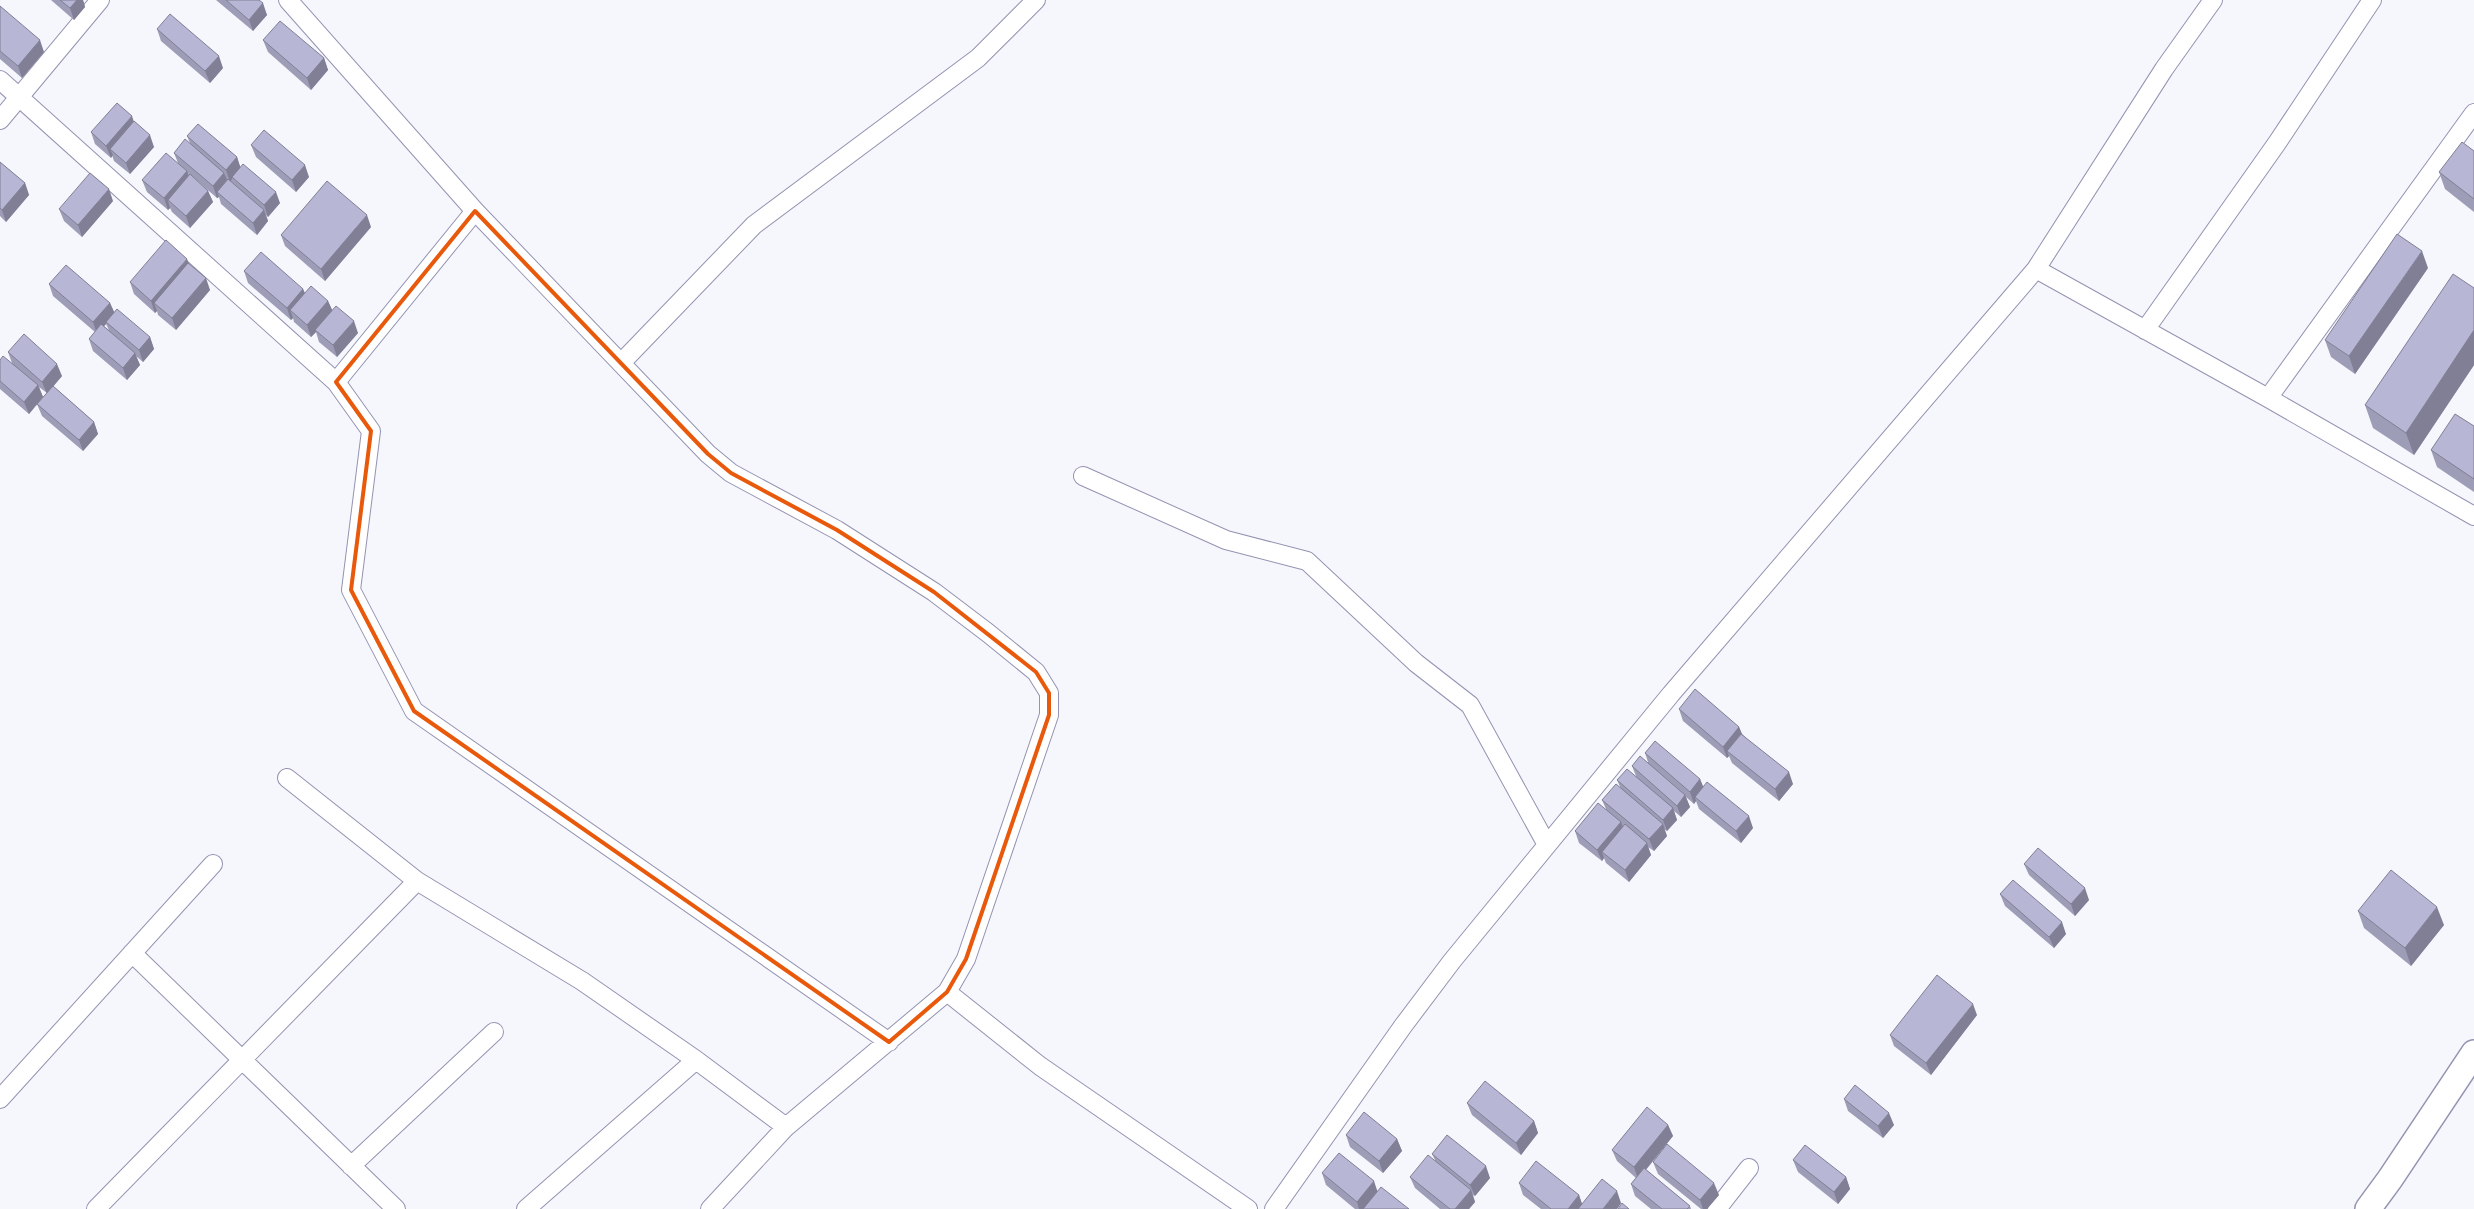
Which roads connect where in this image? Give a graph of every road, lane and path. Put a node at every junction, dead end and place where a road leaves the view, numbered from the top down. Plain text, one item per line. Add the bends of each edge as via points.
1 (100, 0) edge
2 (288, 0) edge
3 (1036, 0) edge
4 (2213, 0) edge
5 (2372, 0) edge
6 (0, 80) edge
7 (19, 97) junction
8 (2474, 113) edge
9 (0, 120) edge
10 (475, 211) junction
11 (2036, 269) junction
12 (2145, 330) junction
13 (621, 363) junction
14 (336, 382) junction
15 (2268, 398) junction
16 (1083, 476) dead end
17 (2474, 516) edge
18 (287, 778) dead end
19 (1548, 845) junction
20 (213, 864) dead end
21 (417, 881) junction
22 (132, 953) junction
23 (947, 992) junction
24 (494, 1032) dead end
25 (889, 1042) junction
26 (2474, 1053) edge
27 (243, 1060) junction
28 (696, 1060) junction
29 (0, 1099) edge
30 (786, 1127) junction
31 (352, 1166) junction
32 (1749, 1168) dead end
33 (96, 1209) edge
34 (396, 1209) edge
35 (526, 1209) edge
36 (710, 1209) edge
37 (1248, 1209) edge
38 (1274, 1209) edge
39 (1717, 1209) edge
40 (2368, 1209) edge

1 - 7 street
2 - 10 street
3 - 13 street via 978,58 754,225
4 - 11 street via 2164,69
5 - 12 street
6 - 7 street
7 - 9 street
7 - 14 street
8 - 15 street
10 - 13 street
10 - 14 street
11 - 12 street
11 - 19 street via 1671,694
12 - 15 street
13 - 23 street via 708,454 731,473 837,530 934,592 1036,672 1049,693 1048,715 966,959
14 - 25 street via 371,431 351,590 414,711
15 - 17 street
16 - 19 street via 1226,540 1307,561 1416,663 1470,705
18 - 21 street
19 - 38 street via 1408,1018
20 - 22 street
21 - 27 street
21 - 28 street via 582,981
22 - 27 street
22 - 29 street
23 - 25 street
23 - 37 street via 1040,1066
24 - 31 street
25 - 30 street
26 - 40 street
27 - 31 street
27 - 33 street
28 - 30 street
28 - 35 street
30 - 36 street
31 - 34 street
32 - 39 street

